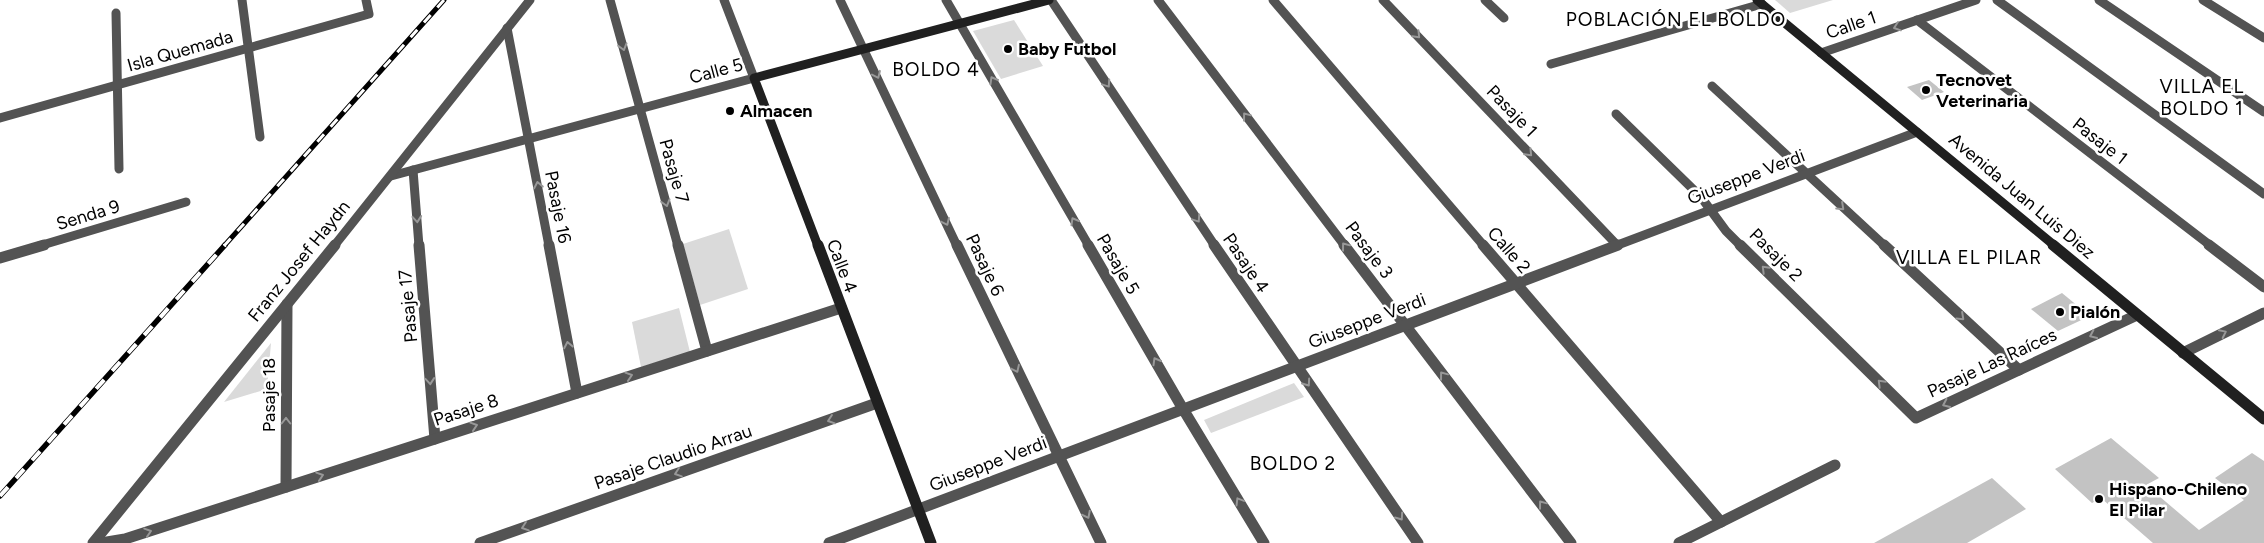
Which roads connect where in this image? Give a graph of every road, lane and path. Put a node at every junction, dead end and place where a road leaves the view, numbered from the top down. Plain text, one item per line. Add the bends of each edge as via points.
1 (242, 0) edge
2 (366, 0) edge
3 (530, 0) edge
4 (610, 0) edge
5 (724, 0) edge
6 (840, 0) edge
7 (946, 0) edge
8 (1050, 0) edge
9 (1158, 0) edge
10 (1273, 0) edge
11 (1383, 0) edge
12 (1485, 0) edge
13 (1976, 0) edge
14 (1997, 0) edge
15 (2099, 0) edge
16 (2203, 0) edge
17 (1759, 2) edge
18 (116, 12) dead end
19 (1504, 18) dead end
20 (1917, 20) junction
21 (960, 24) junction
22 (508, 28) junction
23 (2264, 38) edge
24 (248, 48) junction
25 (864, 49) junction
26 (1821, 53) junction
27 (1551, 64) dead end
28 (754, 78) junction
29 (117, 86) junction
30 (1712, 86) dead end
31 (640, 109) junction
32 (2264, 112) edge
33 (1616, 114) dead end
34 (0, 118) edge
35 (1917, 132) junction
36 (260, 137) dead end
37 (529, 139) junction
38 (119, 169) dead end
39 (413, 170) junction
40 (1805, 174) junction
41 (391, 176) junction
42 (2264, 194) edge
43 (186, 202) dead end
44 (1710, 210) junction
45 (1617, 245) junction
46 (0, 258) edge
47 (1516, 283) junction
48 (2264, 287) edge
49 (287, 304) junction
50 (841, 308) junction
51 (2264, 314) edge
52 (2138, 315) junction
53 (1406, 325) junction
54 (707, 351) junction
55 (2183, 353) junction
56 (1296, 367) junction
57 (2018, 370) junction
58 (577, 393) junction
59 (877, 403) junction
60 (1183, 409) junction
61 (1916, 418) joint
62 (2264, 419) edge
63 (435, 439) junction
64 (1058, 457) junction
65 (1835, 465) dead end
66 (286, 487) junction
67 (918, 510) junction
68 (1721, 522) junction
69 (93, 543) edge
70 (101, 543) edge
71 (480, 543) edge
72 (829, 543) edge
73 (931, 543) edge
74 (1101, 543) edge
75 (1264, 543) edge
76 (1418, 543) edge
77 (1571, 543) edge
78 (1680, 543) edge

1 - 24 street
2 - 24 street, Isla Quemada via 369,14
3 - 22 street, Franz Josef Haydn
4 -> 31 street, Pasaje 7
5 - 28 street, Calle 4
6 - 25 street, Pasaje 6
7 - 21 street, Pasaje 5
8 - 21 street, Calle 5
8 -> 56 street, Pasaje 4
53 -> 9 street, Pasaje 3
10 - 47 street, Calle 2
11 -> 45 street, Pasaje 1
12 - 19 street
13 - 20 street, Calle 1
14 - 42 street
15 - 32 street
16 - 23 street
17 - 26 street, Avenida Juan Luis Diez
17 - 27 street
18 - 29 street
20 -> 26 street, Calle 1
20 - 48 street, Pasaje 1
21 - 25 street, Calle 5
60 -> 21 street, Pasaje 5
22 - 37 street, Pasaje 16
22 - 41 street, Franz Josef Haydn
24 - 29 street, Isla Quemada
24 - 36 street
25 - 28 street, Calle 5
25 -> 64 street, Pasaje 6
26 - 35 street, Avenida Juan Luis Diez
28 - 31 street, Calle 5
28 - 50 street, Calle 4
29 - 34 street, Isla Quemada
29 - 38 street
30 - 40 street
31 - 37 street, Calle 5
31 -> 54 street, Pasaje 7
33 - 44 street, Pasaje 2 via 1701,197
35 - 40 street, Giuseppe Verdi
35 - 52 street, Avenida Juan Luis Diez
37 - 39 street, Calle 5
58 -> 37 street, Pasaje 16
39 - 41 street, Calle 5
39 -> 63 street, Pasaje 17
40 - 44 street, Giuseppe Verdi
40 -> 57 street
41 - 49 street, Franz Josef Haydn
43 - 46 street, Senda 9
44 - 45 street, Giuseppe Verdi
61 -> 44 street, Pasaje 2 via 1726,231
45 - 47 street, Giuseppe Verdi
47 - 53 street, Giuseppe Verdi
47 - 68 street, Calle 2
66 -> 49 street, Pasaje 18
49 - 69 street, Franz Josef Haydn
50 - 54 street, Pasaje 8
50 - 59 street, Calle 4
55 -> 51 street
52 - 55 street, Avenida Juan Luis Diez
52 -> 57 street, Pasaje Las Raíces
53 - 56 street, Giuseppe Verdi
77 -> 53 street, Pasaje 3
58 -> 54 street, Pasaje 8
55 - 62 street, Avenida Juan Luis Diez
56 - 60 street, Giuseppe Verdi
56 -> 76 street, Pasaje 4
57 -> 61 street, Pasaje Las Raíces
63 -> 58 street, Pasaje 8
59 - 67 street, Calle 4
59 -> 71 street, Pasaje Claudio Arrau
60 - 64 street, Giuseppe Verdi
75 -> 60 street, Pasaje 5
66 -> 63 street, Pasaje 8
64 - 67 street, Giuseppe Verdi
64 -> 74 street, Pasaje 6
65 - 68 street
70 -> 66 street, Pasaje 8 via 125,539
67 - 72 street, Giuseppe Verdi
67 - 73 street, Calle 4
68 - 78 street

